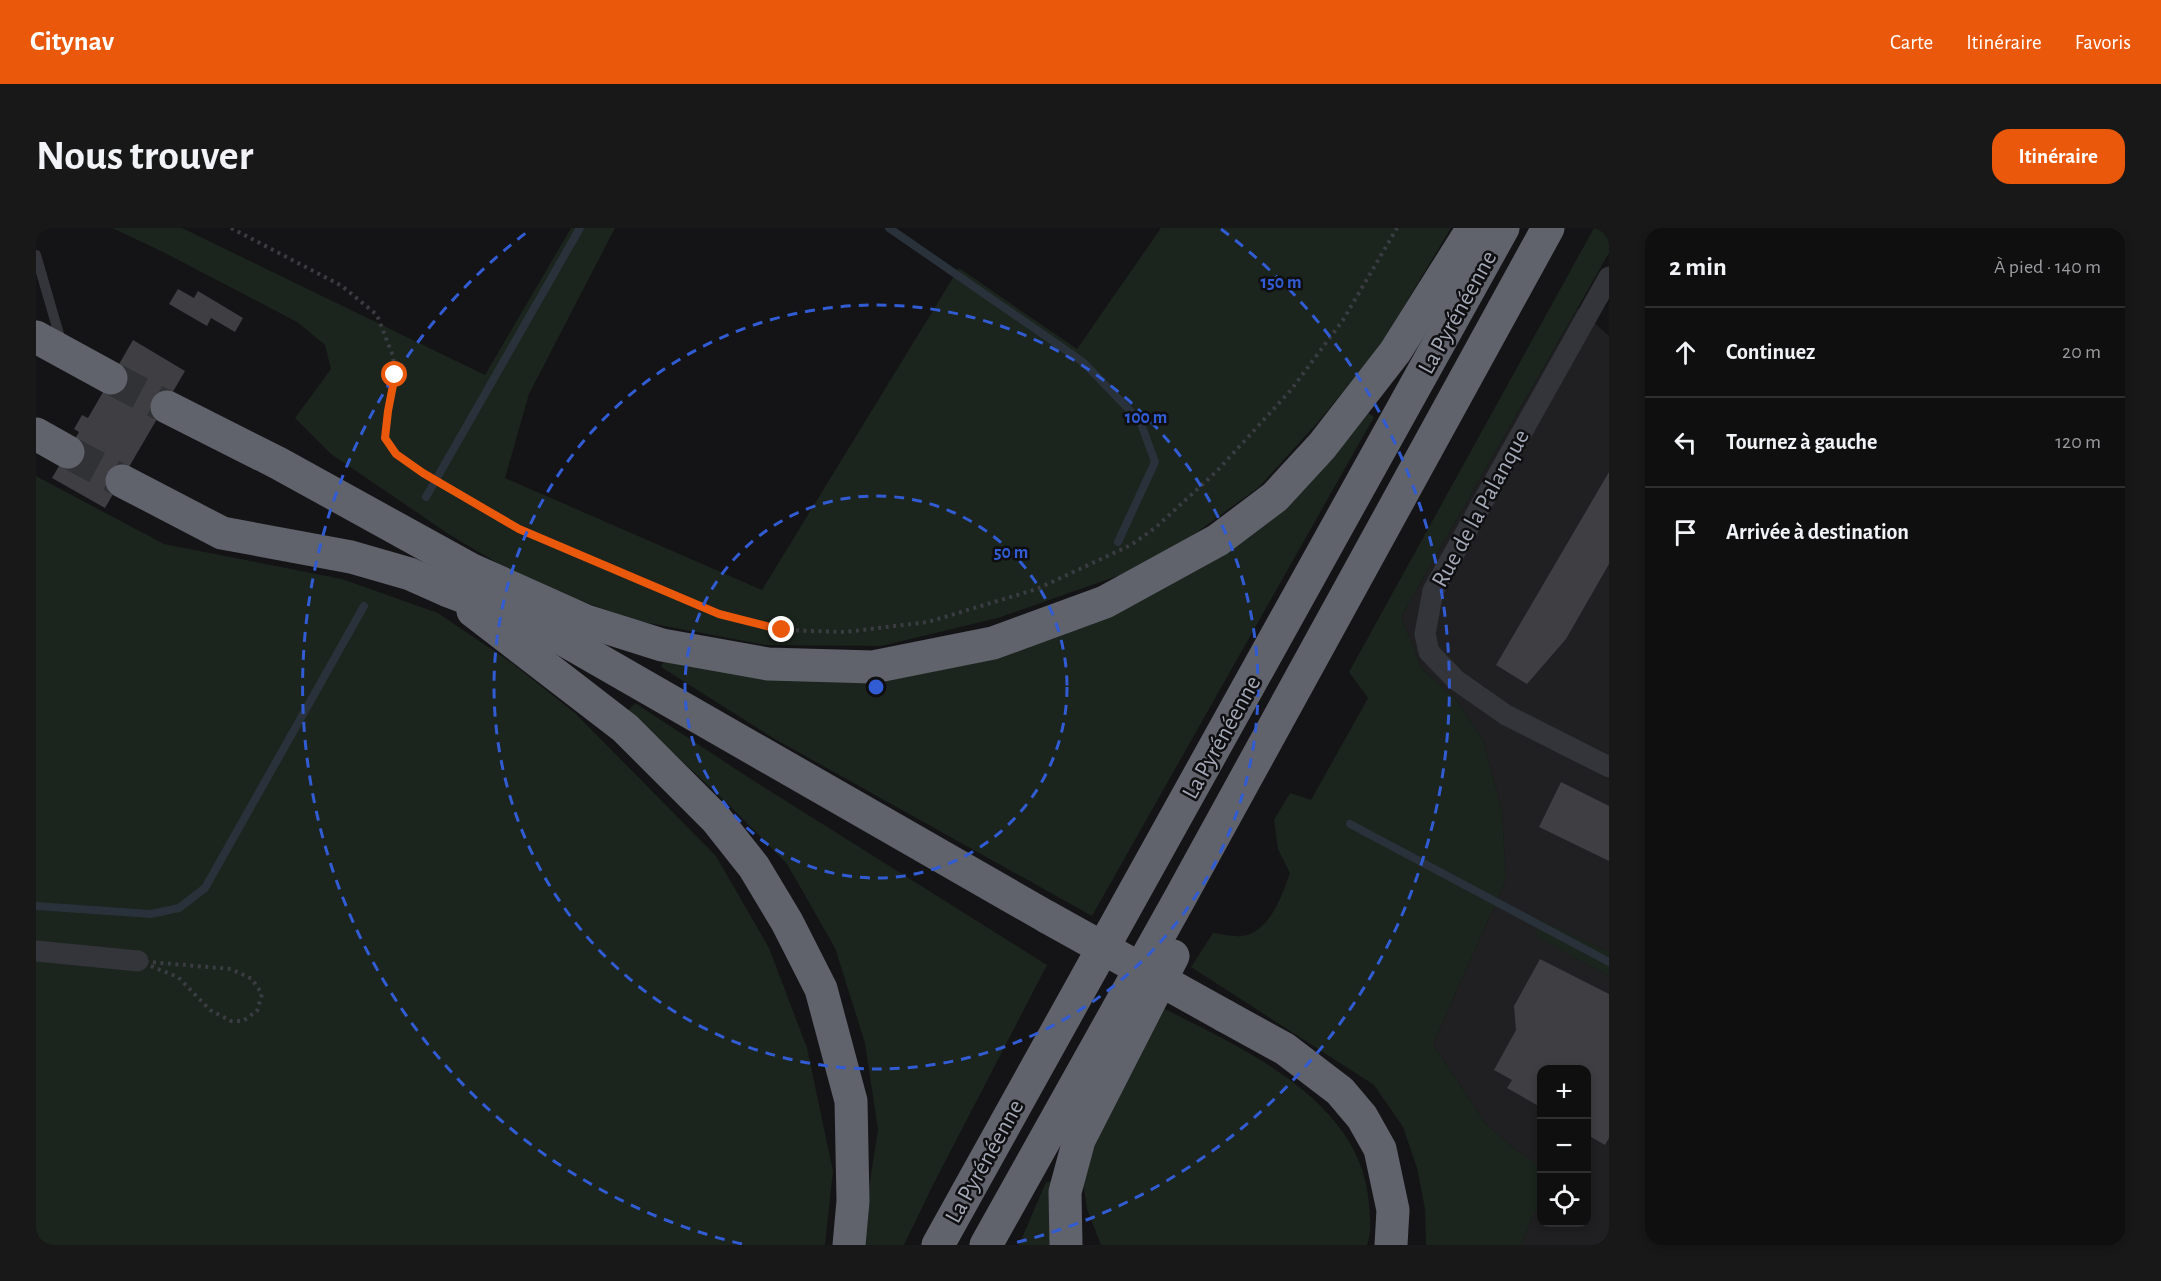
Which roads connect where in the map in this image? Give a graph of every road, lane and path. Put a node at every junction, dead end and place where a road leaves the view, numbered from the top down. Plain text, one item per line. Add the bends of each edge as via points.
1 (231, 228) edge
2 (1397, 228) edge
3 (1473, 228) edge
4 (1503, 228) edge
5 (1548, 228) edge
6 (36, 255) edge
7 (1609, 277) edge
8 (36, 337) edge
9 (64, 353) junction
10 (111, 378) tunnel mouth
11 (167, 407) tunnel mouth
12 (36, 434) edge
13 (68, 452) tunnel mouth
14 (122, 481) tunnel mouth
15 (470, 569) junction
16 (446, 590) junction
17 (537, 625) junction
18 (1609, 766) edge
19 (1180, 898) junction
20 (36, 951) edge
21 (138, 961) junction
22 (849, 1245) edge
23 (938, 1245) edge
24 (986, 1245) edge
25 (1066, 1245) edge
26 (1391, 1245) edge

1 - 2 path via 342,286 377,315 393,356 395,375 385,438 396,454 423,473 519,529 719,614 782,630 845,632 928,622 1037,589 1131,545 1155,528 1217,471 1291,390 1343,320
3 - 15 highway via 1395,352 1322,446 1275,496 1218,540 1105,602 993,643 873,667 768,664 662,645 586,621
4 - 23 highway, La Pyrénéenne
5 - 19 highway, La Pyrénéenne
6 - 9 lane
7 - 18 street, Rue de la Palanque via 1433,591 1425,634 1429,652 1455,680 1506,715
8 - 9 highway
9 - 10 highway
11 - 15 highway
12 - 13 highway
14 - 16 highway via 222,532 351,557 410,574
15 - 17 highway
16 - 17 highway
16 - 22 highway via 625,728 716,819 754,867 821,989 850,1101 853,1201
17 - 26 highway, bridge via 1047,917 1285,1048 1340,1090 1362,1117 1380,1149 1393,1210
19 - 24 highway, La Pyrénéenne
19 - 25 highway via 1176,950 1078,1140 1065,1192
20 - 21 street
21 - 21 path via 178,976 210,1010 231,1021 243,1021 257,1011 262,994 252,979 231,969

